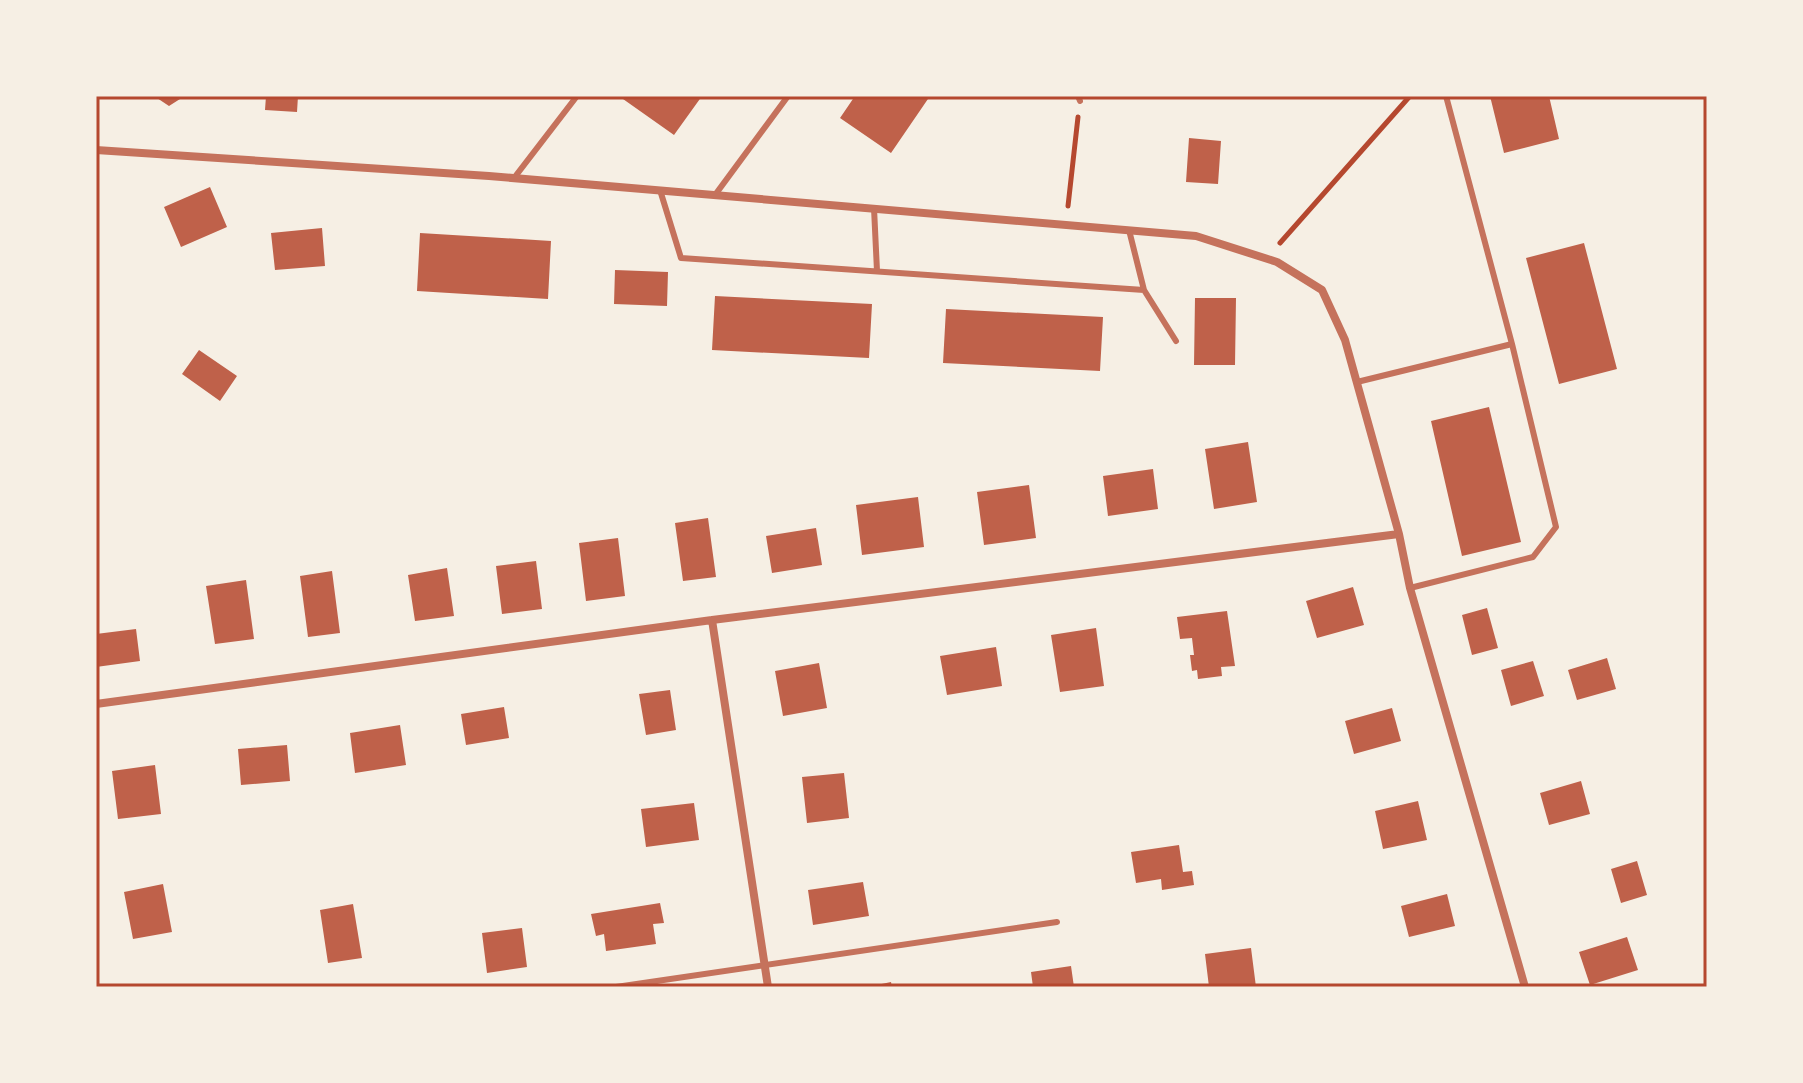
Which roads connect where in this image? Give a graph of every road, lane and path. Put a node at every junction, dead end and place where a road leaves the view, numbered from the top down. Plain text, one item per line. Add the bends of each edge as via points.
1 (577, 96) edge
2 (788, 96) edge
3 (1410, 96) edge
4 (1446, 96) edge
5 (1079, 98) edge
6 (96, 150) edge
7 (514, 178) junction
8 (660, 190) junction
9 (715, 195) junction
10 (874, 208) junction
11 (1066, 225) junction
12 (1129, 230) junction
13 (1266, 259) junction
14 (877, 271) junction
15 (1144, 290) junction
16 (1176, 341) dead end
17 (1512, 344) junction
18 (1357, 382) junction
19 (1399, 534) junction
20 (1410, 588) junction
21 (712, 620) junction
22 (96, 704) edge
23 (1057, 922) dead end
24 (765, 966) junction
25 (616, 987) edge
26 (768, 987) edge
27 (1525, 987) edge

1 - 7 lane
2 - 9 lane
3 - 13 path
4 - 17 lane
5 - 11 path
6 - 7 street
7 - 8 street
8 - 9 street
8 - 14 lane via 681,258
9 - 10 street
10 - 11 street
10 - 14 lane
11 - 12 street
12 - 13 street via 1196,236
12 - 15 lane
13 - 18 street via 1322,290
14 - 15 lane
15 - 16 lane
17 - 18 lane
17 - 20 lane via 1556,527 1533,557
18 - 19 street
19 - 20 street
19 - 21 street
20 - 27 street
21 - 22 street
21 - 24 street
23 - 24 lane
24 - 25 lane
24 - 26 street

